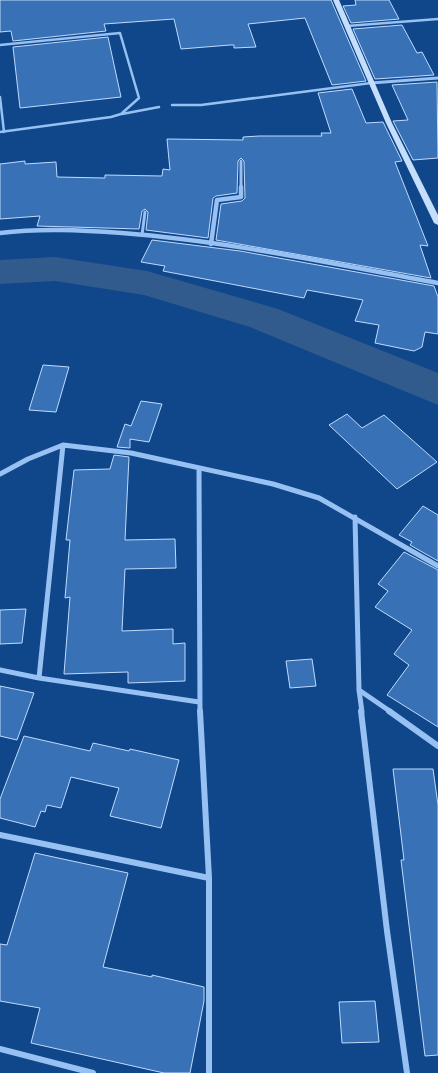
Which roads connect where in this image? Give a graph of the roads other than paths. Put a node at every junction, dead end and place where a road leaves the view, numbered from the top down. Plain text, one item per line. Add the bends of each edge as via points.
1 (336, 0) edge
2 (438, 19) edge
3 (347, 26) junction
4 (0, 45) edge
5 (438, 78) edge
6 (371, 83) junction
7 (0, 97) edge
8 (172, 105) dead end
9 (159, 107) dead end
10 (121, 114) junction
11 (0, 132) edge
12 (4, 132) junction
13 (241, 161) dead end
14 (145, 212) dead end
15 (438, 223) edge
16 (0, 233) edge
17 (142, 234) junction
18 (211, 244) junction
19 (438, 283) edge
20 (63, 445) junction
21 (200, 469) junction
22 (0, 474) edge
23 (355, 517) junction
24 (438, 566) edge
25 (0, 670) edge
26 (39, 678) junction
27 (359, 690) junction
28 (199, 702) junction
29 (438, 746) edge
30 (0, 835) edge
31 (209, 878) junction
32 (0, 1049) edge
33 (93, 1073) edge
34 (209, 1073) edge
35 (408, 1073) edge

1 - 3 main road
2 - 3 lane
3 - 6 main road
4 - 10 lane via 120,33 139,98
5 - 6 street
6 - 8 lane via 201,105
6 - 15 main road
7 - 12 lane
9 - 10 lane
10 - 12 lane
11 - 12 lane
13 - 18 street via 241,197 217,200
14 - 17 lane
16 - 17 street
17 - 18 street
18 - 19 street
20 - 21 street via 131,453
20 - 22 street
20 - 26 street
21 - 23 street via 273,484 319,498
21 - 28 street
23 - 24 street
23 - 27 street
25 - 26 street
26 - 28 street
27 - 29 street
27 - 35 street via 387,931
28 - 31 street
30 - 31 street
31 - 34 street
32 - 33 street

